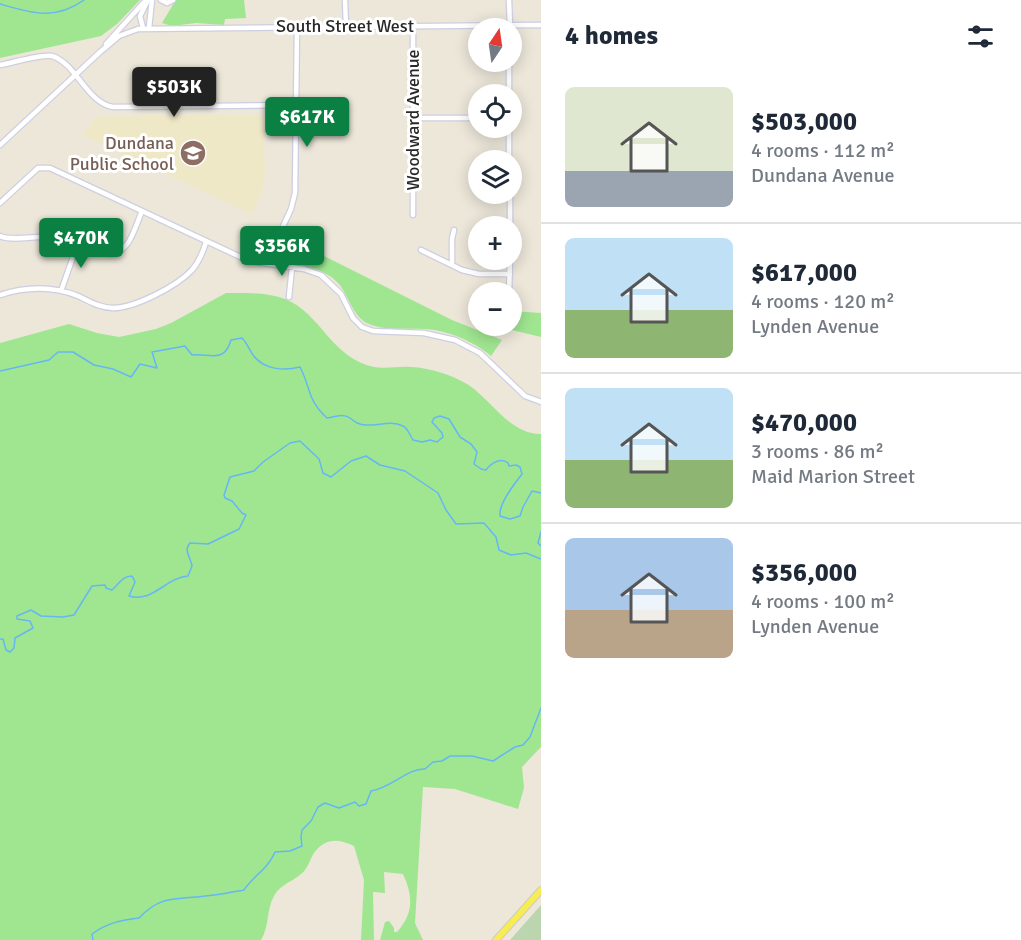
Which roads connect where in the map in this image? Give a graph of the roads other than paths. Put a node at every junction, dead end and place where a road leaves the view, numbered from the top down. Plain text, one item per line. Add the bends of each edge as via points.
1 (149, 0) edge
2 (161, 0) edge
3 (173, 0) edge
4 (345, 0) edge
5 (510, 0) edge
6 (510, 18) edge
7 (413, 25) junction
8 (541, 25) edge
9 (297, 26) junction
10 (346, 26) junction
11 (468, 26) edge
12 (522, 26) edge
13 (143, 28) junction
14 (149, 28) junction
15 (100, 52) junction
16 (0, 65) edge
17 (74, 75) junction
18 (296, 105) junction
19 (413, 118) junction
20 (468, 118) edge
21 (0, 145) edge
22 (0, 203) edge
23 (142, 212) junction
24 (413, 215) dead end
25 (454, 230) dead end
26 (0, 236) edge
27 (79, 240) junction
28 (206, 242) junction
29 (421, 250) dead end
30 (269, 263) junction
31 (452, 265) junction
32 (292, 267) junction
33 (510, 270) edge
34 (510, 274) junction
35 (510, 282) edge
36 (61, 291) junction
37 (0, 295) edge
38 (289, 297) dead end
39 (541, 402) edge
40 (541, 890) edge
41 (496, 940) edge

1 - 13 street via 140,16
1 - 14 street
1 - 15 street
2 - 3 street
4 - 10 street
5 - 6 street
7 - 10 street, South Street West
7 - 11 street, South Street West
7 - 19 street, Woodward Avenue
8 - 12 street, South Street West
9 - 10 street, South Street West
9 - 14 street, South Street West
9 - 18 street
13 - 14 street, South Street West
13 - 15 street via 119,36
15 - 17 street
16 - 17 street via 50,56
17 - 18 street via 102,103 113,107
17 - 21 street
18 - 30 street via 295,193
19 - 20 street
19 - 24 street, Woodward Avenue
22 - 23 street via 38,168 44,167
23 - 27 street via 122,251 111,254
23 - 28 street
25 - 31 street
26 - 27 street
27 - 36 street
28 - 30 street via 249,261
28 - 36 street via 198,262 186,276 140,302 112,308
29 - 31 street
30 - 32 street
31 - 34 street via 479,274
32 - 38 street
32 - 39 street via 328,280 362,327 456,340 480,353 525,396
33 - 34 street
34 - 35 street
36 - 37 street via 28,289
40 - 41 main road

